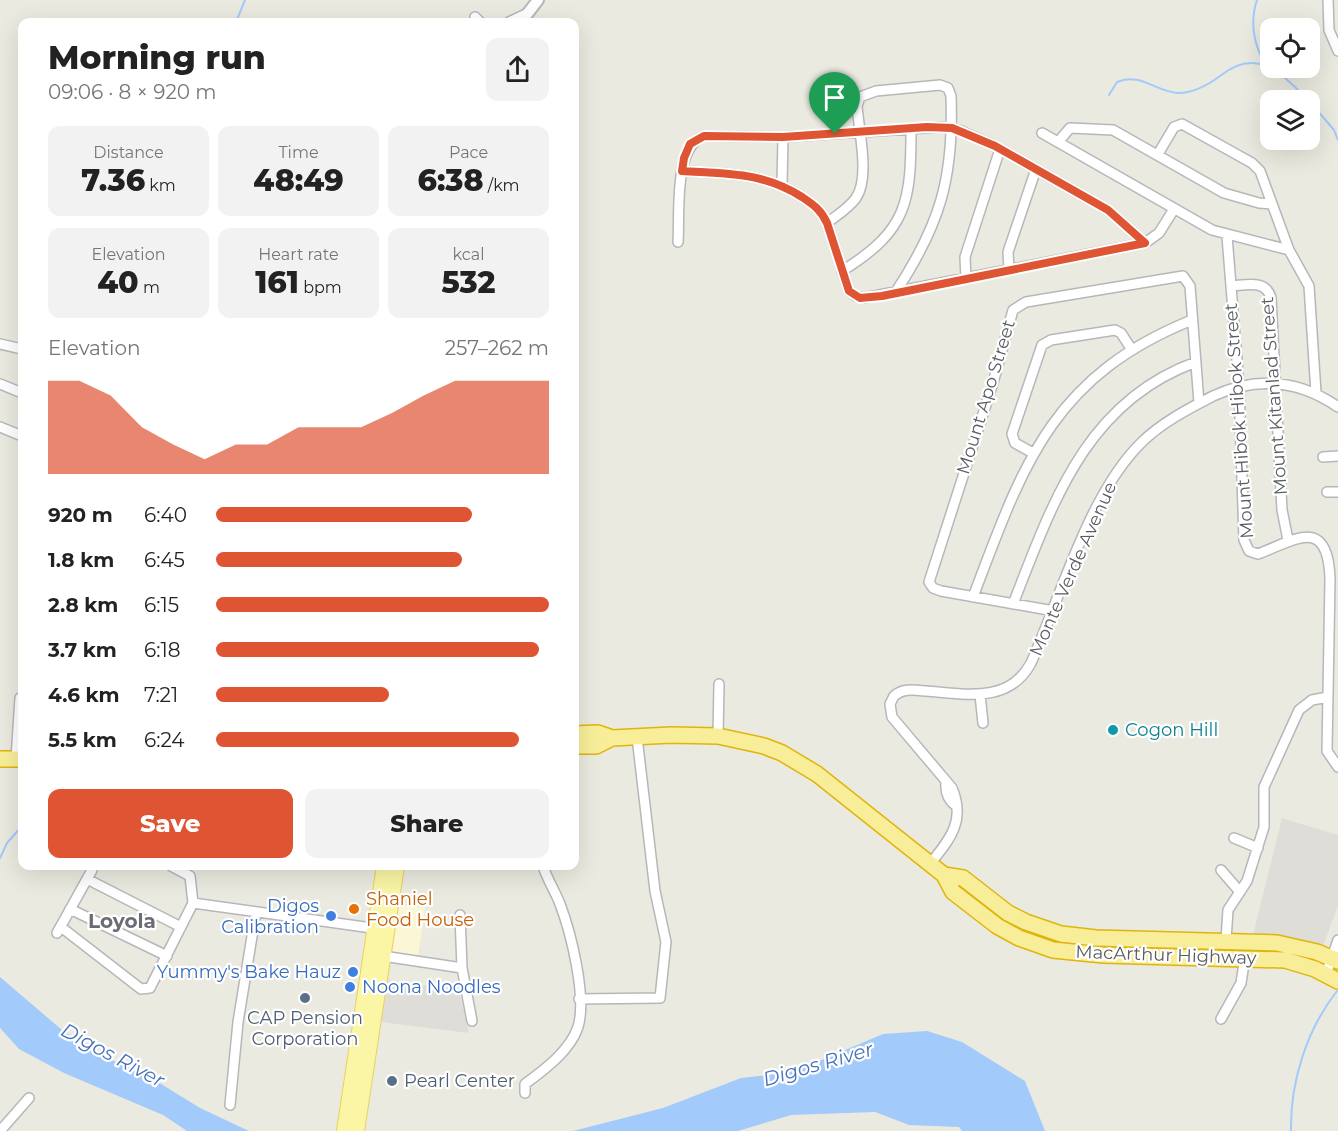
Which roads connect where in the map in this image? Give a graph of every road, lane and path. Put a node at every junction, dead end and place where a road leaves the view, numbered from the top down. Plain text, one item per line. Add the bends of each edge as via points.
1 (538, 0) edge
2 (1329, 0) edge
3 (528, 13) junction
4 (517, 18) edge
5 (524, 18) edge
6 (1338, 51) edge
7 (911, 128) junction
8 (952, 128) junction
9 (859, 132) junction
10 (1042, 133) dead end
11 (783, 137) junction
12 (1058, 142) junction
13 (1000, 149) junction
14 (1158, 154) junction
15 (1036, 169) junction
16 (682, 171) junction
17 (782, 185) junction
18 (1272, 204) junction
19 (1174, 209) junction
20 (827, 223) junction
21 (1227, 236) junction
22 (678, 242) dead end
23 (1145, 243) junction
24 (1289, 250) junction
25 (1009, 270) junction
26 (842, 271) junction
27 (966, 279) junction
28 (1231, 286) junction
29 (895, 293) junction
30 (1192, 320) junction
31 (0, 344) edge
32 (18, 348) edge
33 (1132, 350) junction
34 (1196, 362) junction
35 (1275, 382) junction
36 (0, 384) edge
37 (1239, 386) junction
38 (18, 391) edge
39 (1316, 393) junction
40 (1199, 403) junction
41 (1338, 407) edge
42 (0, 428) edge
43 (18, 435) edge
44 (1033, 453) junction
45 (1338, 456) edge
46 (1323, 457) dead end
47 (1327, 492) dead end
48 (1338, 492) edge
49 (1288, 540) junction
50 (973, 597) junction
51 (1013, 604) junction
52 (1054, 611) junction
53 (1333, 633) edge
54 (718, 684) dead end
55 (980, 695) junction
56 (1328, 697) junction
57 (983, 723) dead end
58 (579, 734) edge
59 (718, 736) junction
60 (637, 737) junction
61 (612, 738) junction
62 (579, 746) edge
63 (0, 759) edge
64 (18, 759) edge
65 (1338, 767) edge
66 (1234, 838) dead end
67 (1258, 848) junction
68 (930, 864) junction
69 (179, 870) edge
70 (384, 870) edge
71 (396, 870) edge
72 (545, 870) edge
73 (1221, 870) dead end
74 (944, 875) junction
75 (1240, 892) junction
76 (193, 903) junction
77 (70, 909) junction
78 (256, 912) junction
79 (460, 915) dead end
80 (181, 927) junction
81 (381, 929) junction
82 (1226, 940) junction
83 (1338, 940) edge
84 (167, 956) junction
85 (383, 956) junction
86 (1245, 957) junction
87 (462, 968) junction
88 (1334, 969) edge
89 (579, 999) junction
90 (1221, 1018) dead end
91 (472, 1021) dead end
92 (525, 1093) dead end
93 (29, 1098) dead end
94 (230, 1105) dead end
95 (0, 1131) edge
96 (344, 1131) edge
97 (357, 1131) edge

1 - 3 street
2 - 6 street via 1329,30
3 - 4 street
3 - 5 street
7 - 8 street
7 - 9 street
7 - 26 street via 908,184 895,228 871,253
8 - 9 street via 951,96 948,88 940,85 876,91 860,97
8 - 13 street
8 - 29 street via 948,172 937,218
9 - 11 street
9 - 20 street via 863,172 860,189 852,203
10 - 12 street
11 - 16 street via 704,136 690,144
11 - 17 street
12 - 14 street via 1070,128 1109,129
12 - 19 street
13 - 15 street
13 - 27 street via 964,257
14 - 18 street via 1224,193
14 - 18 street via 1174,127 1185,125 1257,167
15 - 23 street via 1117,216
15 - 25 street via 1008,252
16 - 17 street via 740,174
16 - 22 street
17 - 20 street via 819,208
18 - 24 street
19 - 21 street
19 - 23 street via 1159,233
20 - 26 street
21 - 24 street
21 - 28 street, Mount Hibok Hibok Street
23 - 25 street
24 - 39 street via 1309,286
25 - 27 street
26 - 29 street via 849,291 856,296
27 - 29 street
28 - 35 street, Mount Kitanlad Street via 1262,285 1270,293
28 - 37 street, Mount Hibok Hibok Street
30 - 33 street
30 - 34 street, Mount Apo Street
30 - 50 street, Mount Apo Street via 1188,282 1183,276 1026,302 1013,310 929,579 936,590
31 - 32 street
33 - 44 street via 1098,374 1068,404
33 - 44 street via 1121,333 1111,329 1042,345 1012,434 1015,442
34 - 40 street, Mount Apo Street
34 - 51 street via 1166,375 1132,398 1088,443 1057,495
35 - 37 street, Monte Verde Avenue
35 - 39 street, Monte Verde Avenue
35 - 49 street, Mount Kitanlad Street via 1282,510
36 - 38 street
37 - 40 street, Monte Verde Avenue
37 - 49 street, Mount Hibok Hibok Street via 1246,546 1258,554
39 - 41 street, Monte Verde Avenue
40 - 52 street, Monte Verde Avenue via 1141,443 1116,473 1090,522
42 - 43 street
44 - 50 street via 1010,499
45 - 46 street
47 - 48 street
49 - 53 street, Mount Hibok Hibok Street via 1315,540 1327,554
50 - 51 street, Mount Apo Street
51 - 52 street, Mount Apo Street
52 - 55 street, Monte Verde Avenue via 1023,676 1004,690
53 - 56 street, Mount Hibok Hibok Street
54 - 59 street
55 - 57 street
55 - 68 street, Monte Verde Avenue via 908,690 891,700 890,712 895,722 952,788 956,799 954,832
56 - 65 street, Mount Hibok Hibok Street via 1327,751
56 - 67 street via 1312,700 1299,710 1264,787 1266,819
58 - 61 highway, MacArthur Highway via 598,733
59 - 60 highway, MacArthur Highway
59 - 68 highway, MacArthur Highway via 764,746 797,761
60 - 61 highway, MacArthur Highway
60 - 89 street via 655,891 666,942 660,998
61 - 62 highway, MacArthur Highway via 597,746
63 - 64 highway
66 - 67 street
67 - 75 street
68 - 74 highway, MacArthur Highway
69 - 76 street via 190,876
70 - 81 main road
71 - 81 main road
72 - 89 street via 566,924
73 - 75 street
74 - 82 highway, MacArthur Highway via 963,878 1008,913 1061,934
74 - 86 highway, MacArthur Highway via 953,892 997,926 1045,948 1103,955
75 - 82 street via 1228,910
76 - 78 street
76 - 80 street
77 - 80 street via 89,874
77 - 84 street
77 - 84 street via 59,930 144,990 153,985
78 - 81 street
78 - 94 street via 238,1022
79 - 87 street
80 - 84 street
81 - 85 main road
81 - 96 main road
82 - 88 highway, MacArthur Highway via 1286,944
83 - 88 street
85 - 87 street
85 - 97 main road
86 - 88 highway, MacArthur Highway
86 - 90 street via 1241,983
87 - 91 street
89 - 92 street via 578,1027 571,1040 560,1055 525,1084
93 - 95 street

